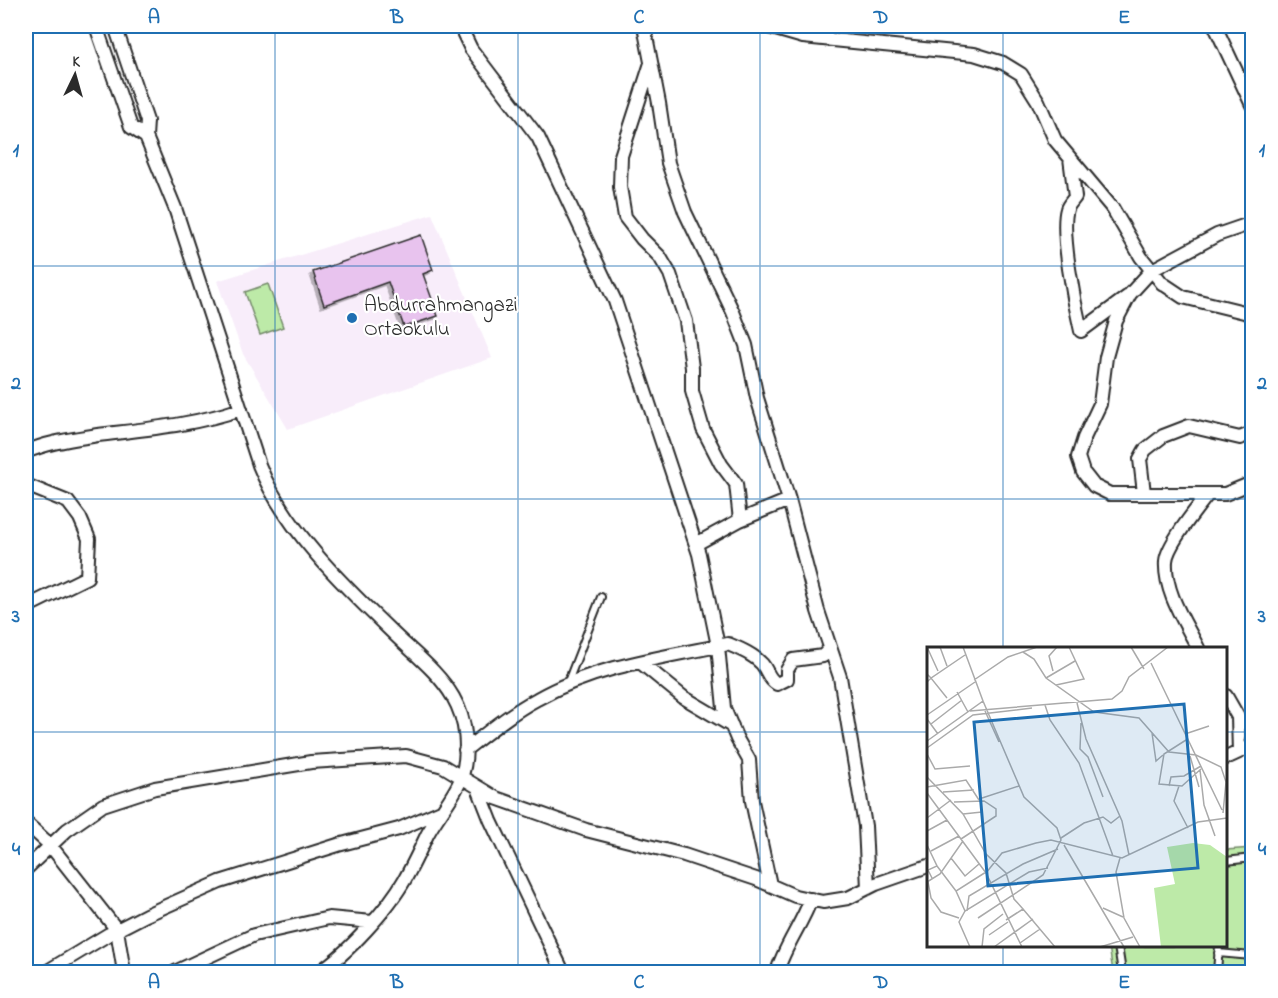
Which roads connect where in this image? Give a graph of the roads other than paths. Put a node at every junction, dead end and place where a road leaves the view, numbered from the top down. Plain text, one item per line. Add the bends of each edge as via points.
1 (96, 26) edge
2 (115, 26) edge
3 (460, 26) edge
4 (644, 26) edge
5 (765, 26) edge
6 (1215, 26) edge
7 (651, 62) junction
8 (1252, 105) edge
9 (146, 137) junction
10 (1070, 157) junction
11 (1252, 223) edge
12 (1152, 270) junction
13 (1130, 294) junction
14 (1252, 314) edge
15 (241, 409) junction
16 (1252, 433) edge
17 (26, 452) edge
18 (1252, 483) edge
19 (26, 485) edge
20 (1144, 493) junction
21 (1208, 494) junction
22 (789, 500) junction
23 (740, 520) junction
24 (696, 544) junction
25 (601, 597) dead end
26 (26, 607) edge
27 (718, 646) junction
28 (1197, 647) edge
29 (830, 648) junction
30 (640, 662) junction
31 (566, 684) junction
32 (1227, 698) edge
33 (732, 726) junction
34 (1252, 746) edge
35 (465, 750) junction
36 (1239, 752) junction
37 (1227, 758) edge
38 (461, 778) junction
39 (478, 788) junction
40 (441, 811) junction
41 (26, 823) edge
42 (51, 845) junction
43 (1252, 858) edge
44 (1227, 861) edge
45 (927, 866) edge
46 (26, 869) edge
47 (770, 885) junction
48 (868, 888) junction
49 (811, 899) junction
50 (372, 922) junction
51 (117, 930) junction
52 (1118, 947) edge
53 (1219, 947) edge
54 (1218, 953) junction
55 (1252, 956) edge
56 (46, 972) edge
57 (124, 972) edge
58 (175, 972) edge
59 (319, 972) edge
60 (563, 972) edge
61 (777, 972) edge
62 (1122, 972) edge
63 (1217, 972) edge

1 - 9 street via 131,127
2 - 9 street via 147,122
3 - 24 street via 471,49 538,137 615,301
4 - 7 street
5 - 10 street via 802,37 974,54 1003,63 1021,74 1055,140
6 - 8 street
7 - 22 street via 668,164 685,212 746,345 757,398
7 - 23 street via 621,156 620,187 625,217 670,274 686,321 692,392 703,429 736,484
9 - 15 street via 175,208
10 - 12 street via 1113,209
10 - 13 street via 1075,197 1067,208 1066,237 1081,332
11 - 12 street via 1217,235
12 - 13 street
12 - 14 street via 1162,283 1183,297
13 - 20 street via 1116,321 1106,357 1100,404 1078,457 1094,486 1110,494
15 - 17 street via 181,424 70,439
15 - 35 street via 259,465 278,504 352,595 446,686 463,720
16 - 20 street via 1240,438 1189,426 1163,436 1144,450 1140,459
18 - 21 street via 1225,494
19 - 26 street via 68,502 89,540 87,577
20 - 21 street
21 - 28 street via 1166,559 1168,583
22 - 23 street
22 - 29 street
23 - 24 street
24 - 27 street
25 - 31 lane
27 - 29 street via 728,644 743,650 777,684 786,679 793,660 823,656
27 - 30 street
27 - 33 street via 724,708
29 - 48 street via 840,677 865,826
30 - 31 street
30 - 33 street via 682,697
31 - 35 street via 518,710
32 - 36 street via 1238,717
33 - 47 street via 749,760 752,801
34 - 36 street
35 - 38 street
36 - 37 street
38 - 39 street
38 - 40 street
38 - 42 street via 443,766 406,756 310,762 155,788 103,805
39 - 47 street via 586,830 684,855
39 - 60 street
40 - 50 street via 404,881
40 - 51 street via 399,829 220,882
41 - 42 street
42 - 46 street
42 - 51 street
43 - 44 lane
45 - 48 street
47 - 49 street
48 - 49 street via 848,898 823,902
49 - 61 street
50 - 58 street via 329,918 254,935
50 - 59 street via 334,963
51 - 56 street
51 - 57 street
52 - 62 lane
53 - 54 lane
54 - 55 lane
54 - 63 lane

